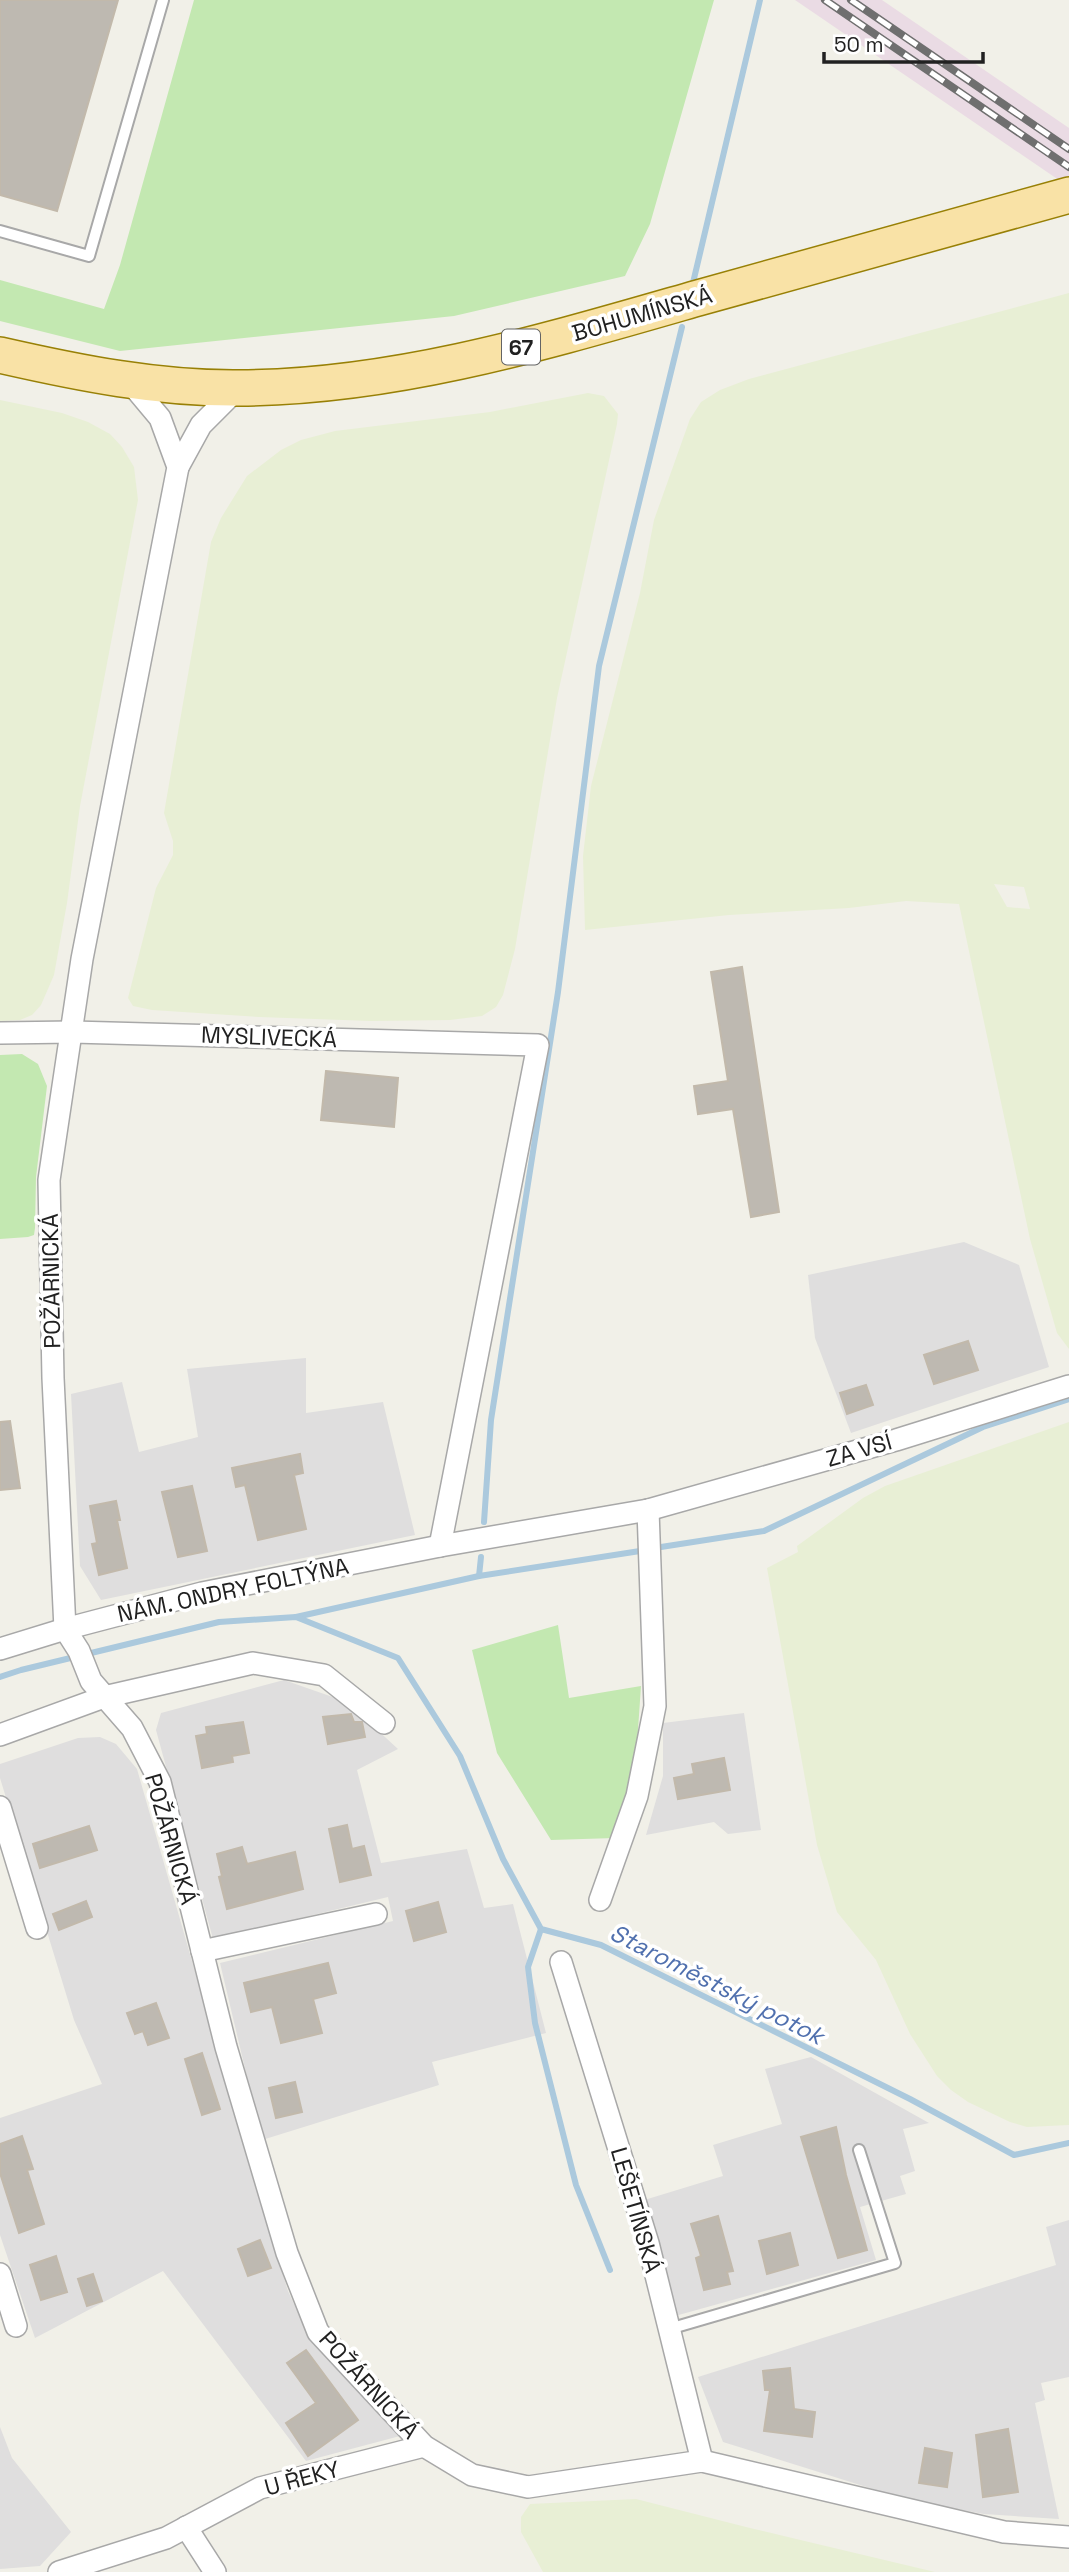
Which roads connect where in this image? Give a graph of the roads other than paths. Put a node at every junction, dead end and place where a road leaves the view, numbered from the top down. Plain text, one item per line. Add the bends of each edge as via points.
1 (163, 0) edge
2 (1069, 195) edge
3 (0, 231) edge
4 (0, 355) edge
5 (129, 381) junction
6 (238, 388) junction
7 (178, 467) junction
8 (73, 1032) junction
9 (0, 1033) edge
10 (1069, 1386) edge
11 (648, 1510) junction
12 (469, 1542) joint
13 (440, 1546) junction
14 (65, 1629) junction
15 (0, 1649) edge
16 (104, 1697) junction
17 (384, 1723) dead end
18 (0, 1735) edge
19 (0, 1807) edge
20 (600, 1900) dead end
21 (376, 1914) dead end
22 (37, 1928) dead end
23 (202, 1951) junction
24 (561, 1962) dead end
25 (859, 2150) dead end
26 (0, 2274) edge
27 (16, 2326) dead end
28 (669, 2329) junction
29 (424, 2446) junction
30 (702, 2460) junction
31 (186, 2527) junction
32 (1069, 2537) edge
33 (59, 2572) edge
34 (215, 2572) edge

1 - 3 lane via 89,256
2 - 6 main road, BOHUMÍNSKÁ / 67 via 457,363 323,384
4 - 5 main road, BOHUMÍNSKÁ / 67
5 - 6 main road, BOHUMÍNSKÁ / 67
5 - 7 street via 160,418
6 - 7 street via 201,425
7 - 8 street, POŽÁRNICKÁ via 82,959
8 - 9 street, MYSLIVECKÁ
8 - 13 street, MYSLIVECKÁ via 538,1045
8 - 14 street, POŽÁRNICKÁ via 49,1180
10 - 11 street, ZA VSÍ
11 - 12 street, ZA VSÍ
11 - 20 street via 655,1706 637,1796
12 - 13 street, NÁM. ONDRY FOLTÝNA
13 - 14 street, NÁM. ONDRY FOLTÝNA via 202,1593
14 - 15 street, NÁM. ONDRY FOLTÝNA
14 - 16 street, POŽÁRNICKÁ
16 - 17 street via 253,1663 324,1675
16 - 18 street
16 - 23 street, POŽÁRNICKÁ via 132,1728 159,1782
19 - 22 street
21 - 23 street
23 - 29 street, POŽÁRNICKÁ via 287,2253 318,2332
24 - 28 street, LEŠETÍNSKÁ via 648,2243
25 - 28 lane via 895,2263
26 - 27 street
28 - 30 street, LEŠETÍNSKÁ
29 - 30 street via 472,2475 528,2487
29 - 31 street, U ŘEKY via 260,2488
30 - 32 street via 1004,2532
31 - 33 street, U ŘEKY via 166,2538
31 - 34 street

